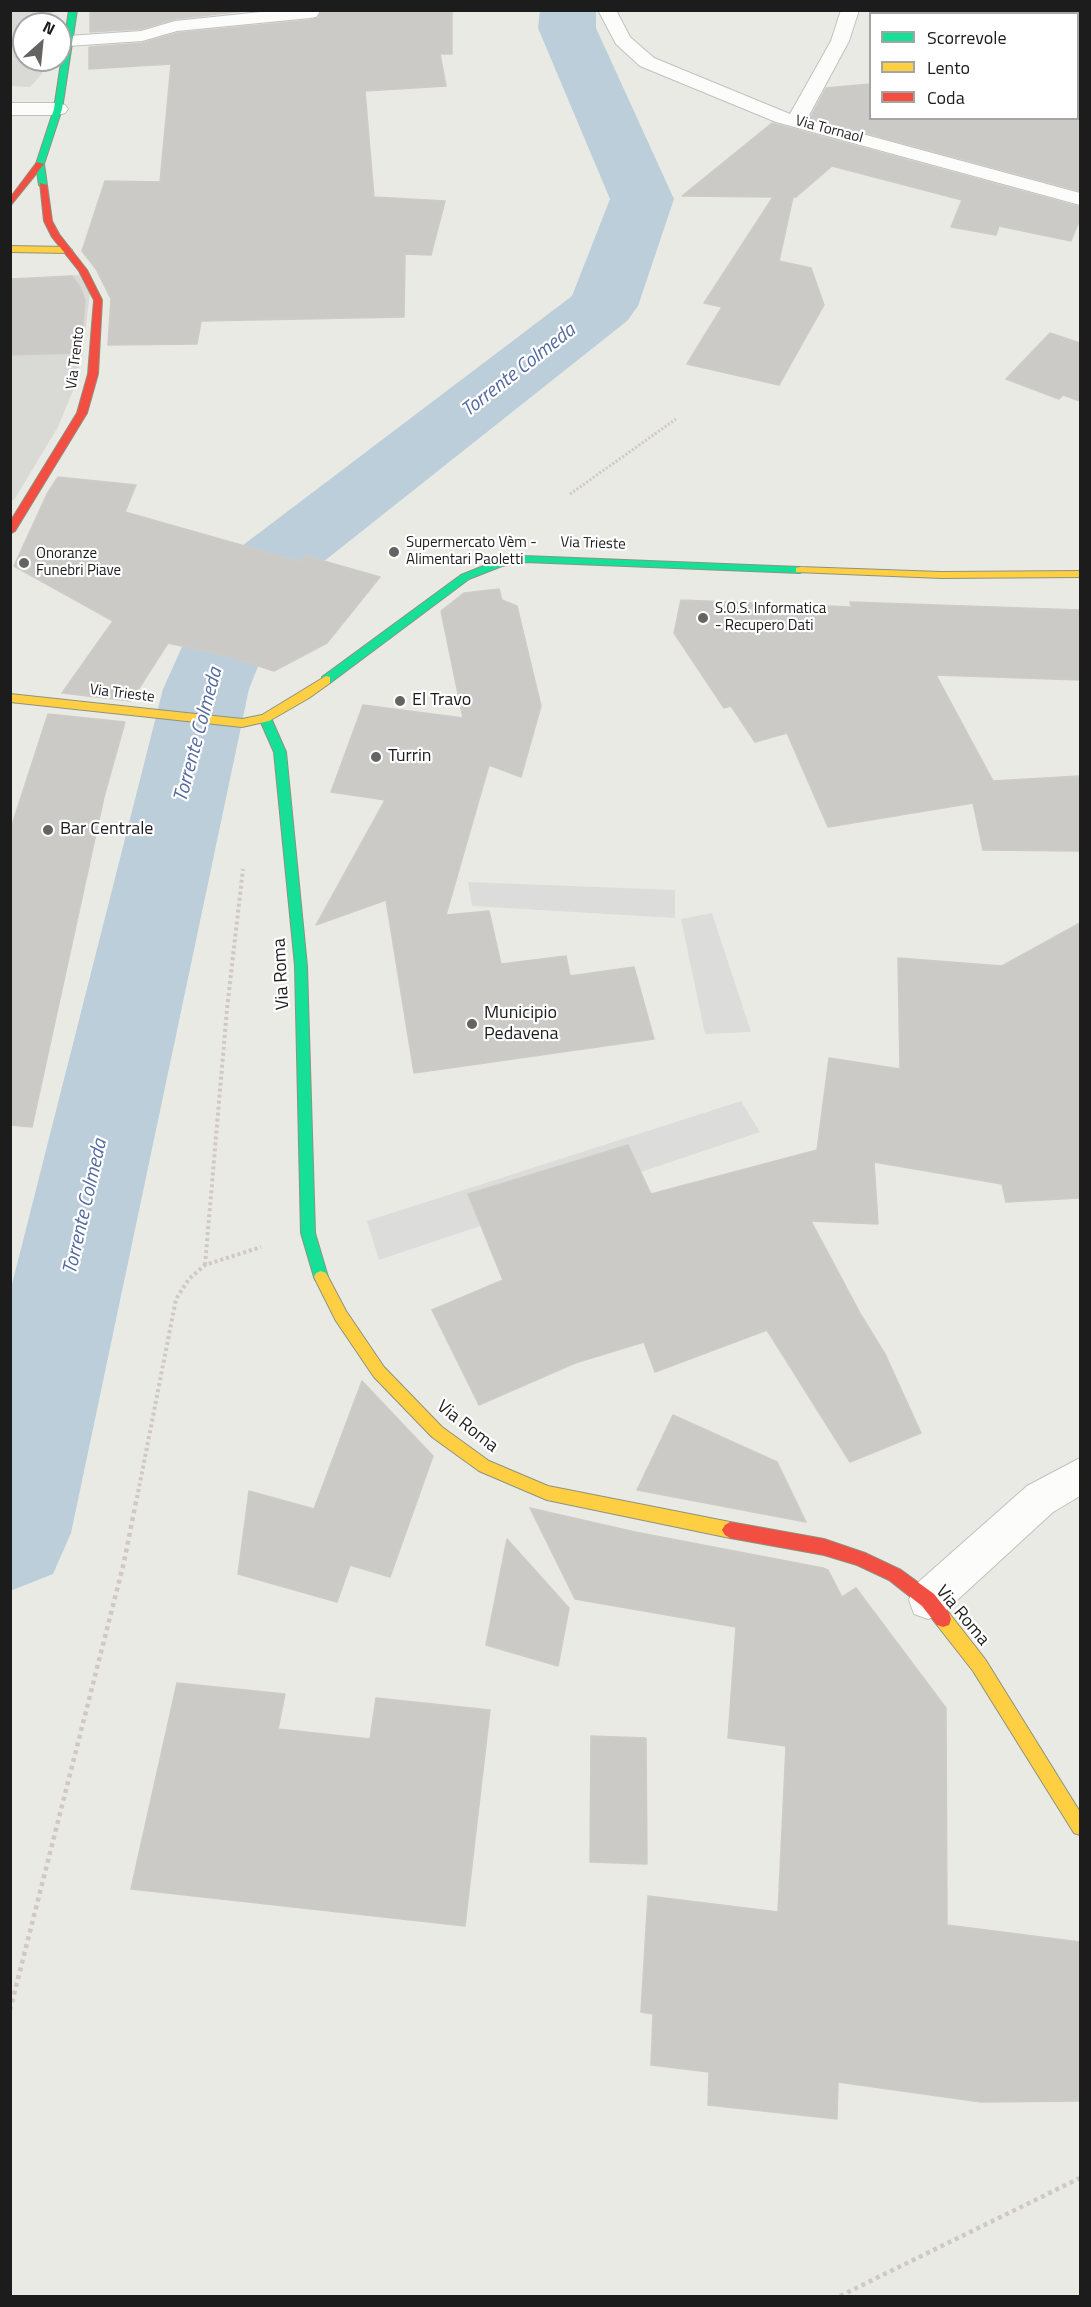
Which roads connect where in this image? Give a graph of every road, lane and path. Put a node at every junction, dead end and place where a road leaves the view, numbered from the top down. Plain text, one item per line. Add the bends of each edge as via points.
1 (310, 10) edge
2 (607, 10) edge
3 (850, 10) edge
4 (72, 41) edge
5 (63, 72) edge
6 (10, 109) edge
7 (58, 109) junction
8 (790, 120) junction
9 (40, 164) junction
10 (1080, 199) edge
11 (10, 204) edge
12 (10, 249) edge
13 (68, 250) junction
14 (676, 419) dead end
15 (570, 494) dead end
16 (10, 531) edge
17 (1080, 574) edge
18 (10, 698) edge
19 (266, 718) junction
20 (243, 868) dead end
21 (308, 1233) junction
22 (205, 1265) junction
23 (1080, 1476) edge
24 (928, 1600) junction
25 (1080, 1827) edge
26 (10, 2010) edge
27 (1080, 2178) edge
28 (840, 2296) edge

1 - 4 street via 175,26 142,36
2 - 8 street, Via Tornaol via 621,40 647,62
3 - 8 street via 840,40
5 - 7 main road, Via Trento
6 - 7 street
7 - 9 main road, Via Trento
8 - 10 street, Via Tornaol
9 - 11 main road
9 - 13 main road, Via Trento via 48,221
12 - 13 main road
13 - 16 main road, Via Trento via 98,300 90,391 82,413
14 - 15 path
17 - 19 main road, Via Trieste via 941,575 555,559 500,562 465,577 305,695
18 - 19 main road, Via Trieste via 228,723
19 - 21 main road, Via Roma via 280,752 301,966
20 - 22 path
21 - 22 path
21 - 24 main road, Via Roma via 317,1268 341,1316 379,1372 437,1432 484,1466 547,1493 824,1547 895,1575
22 - 26 path via 189,1279 176,1299 124,1562
23 - 24 street via 1040,1499
24 - 25 main road, Via Roma via 979,1665
27 - 28 path

